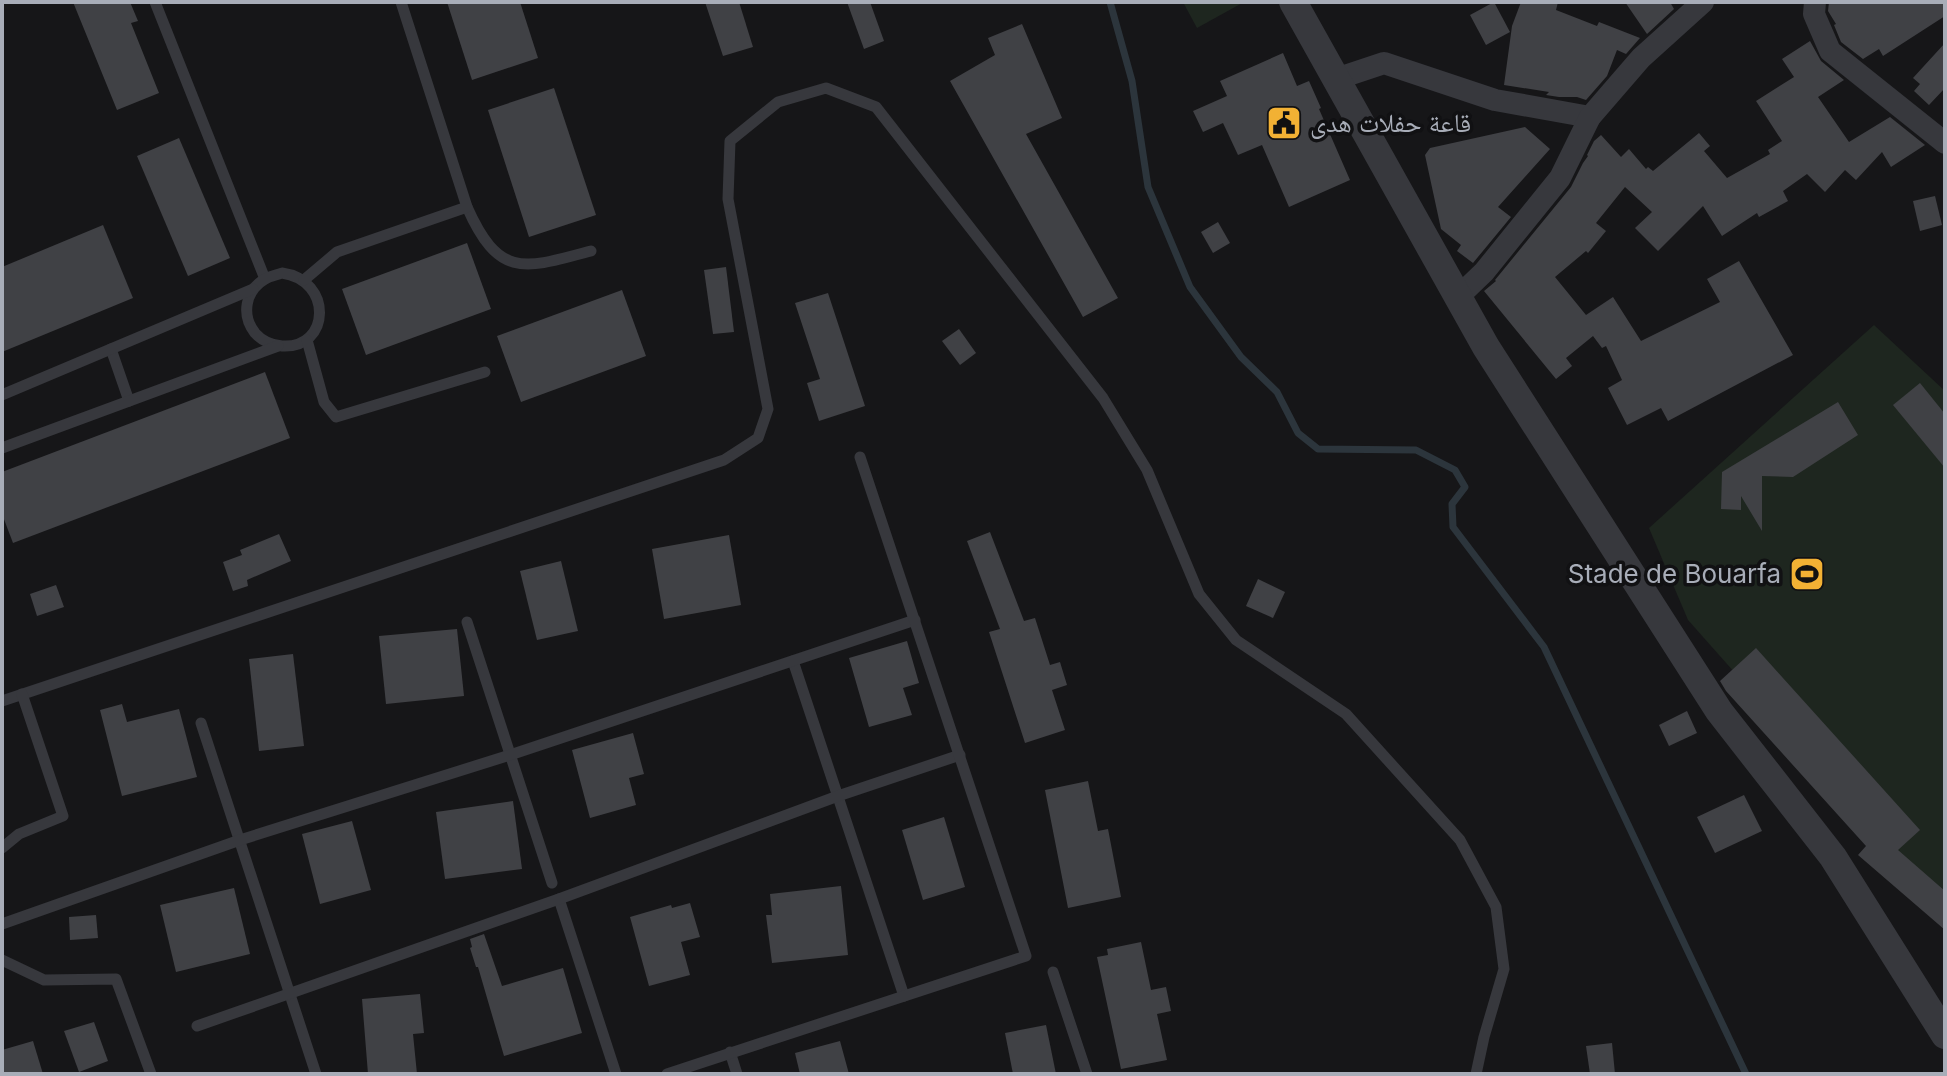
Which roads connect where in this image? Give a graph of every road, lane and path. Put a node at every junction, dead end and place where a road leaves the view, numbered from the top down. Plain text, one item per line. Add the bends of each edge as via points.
1 (155, 2) edge
2 (401, 2) edge
3 (1293, 2) edge
4 (1703, 2) edge
5 (1815, 2) edge
6 (1336, 79) junction
7 (1590, 117) junction
8 (1945, 143) edge
9 (467, 207) junction
10 (591, 251) dead end
11 (265, 279) junction
12 (304, 280) junction
13 (253, 289) junction
14 (1458, 297) junction
15 (307, 340) junction
16 (278, 346) junction
17 (111, 349) junction
18 (485, 372) dead end
19 (2, 395) edge
20 (129, 401) junction
21 (2, 448) edge
22 (860, 457) dead end
23 (915, 620) junction
24 (467, 622) dead end
25 (793, 661) junction
26 (22, 694) junction
27 (2, 701) edge
28 (201, 723) dead end
29 (510, 755) junction
30 (960, 755) junction
31 (838, 796) junction
32 (240, 840) junction
33 (2, 848) edge
34 (552, 883) dead end
35 (559, 899) junction
36 (2, 924) edge
37 (2, 960) edge
38 (1053, 972) dead end
39 (290, 994) junction
40 (904, 996) junction
41 (197, 1026) dead end
42 (1945, 1035) edge
43 (730, 1052) junction
44 (151, 1074) edge
45 (316, 1074) edge
46 (616, 1074) edge
47 (667, 1074) edge
48 (737, 1074) edge
49 (1087, 1074) edge
50 (1476, 1074) edge

1 - 11 lane
2 - 9 lane
3 - 6 street
4 - 7 street via 1641,58
5 - 8 street via 1814,14 1830,51
6 - 7 street via 1384,63 1495,100
6 - 14 street
7 - 14 street via 1560,178
9 - 10 lane via 479,233 511,262 531,265
9 - 12 lane via 337,252
11 - 12 lane via 282,273
11 - 13 lane
12 - 15 lane via 319,310
13 - 16 lane via 247,301 250,325 265,342
13 - 17 lane
14 - 42 street via 1719,711 1833,857
15 - 16 lane
15 - 18 lane via 324,402 336,417
16 - 20 lane
17 - 19 lane
17 - 20 lane
20 - 21 lane
22 - 23 lane
23 - 25 lane
23 - 30 lane
24 - 29 lane
25 - 29 lane
25 - 31 lane
26 - 27 lane
26 - 33 lane via 63,816 19,834
26 - 50 lane via 724,460 758,438 768,409 728,199 730,141 778,102 826,88 876,107 1103,398 1147,470 1199,594 1236,640 1346,714 1460,840 1496,907 1504,969
28 - 32 lane
29 - 32 lane
29 - 34 lane
30 - 31 lane
30 - 40 lane via 1026,956
31 - 35 lane
31 - 40 lane
32 - 36 lane
32 - 39 lane
35 - 39 lane
35 - 46 lane
37 - 44 lane via 44,980 116,979
38 - 49 lane
39 - 41 lane
39 - 45 lane
40 - 43 lane
43 - 47 lane
43 - 48 lane

